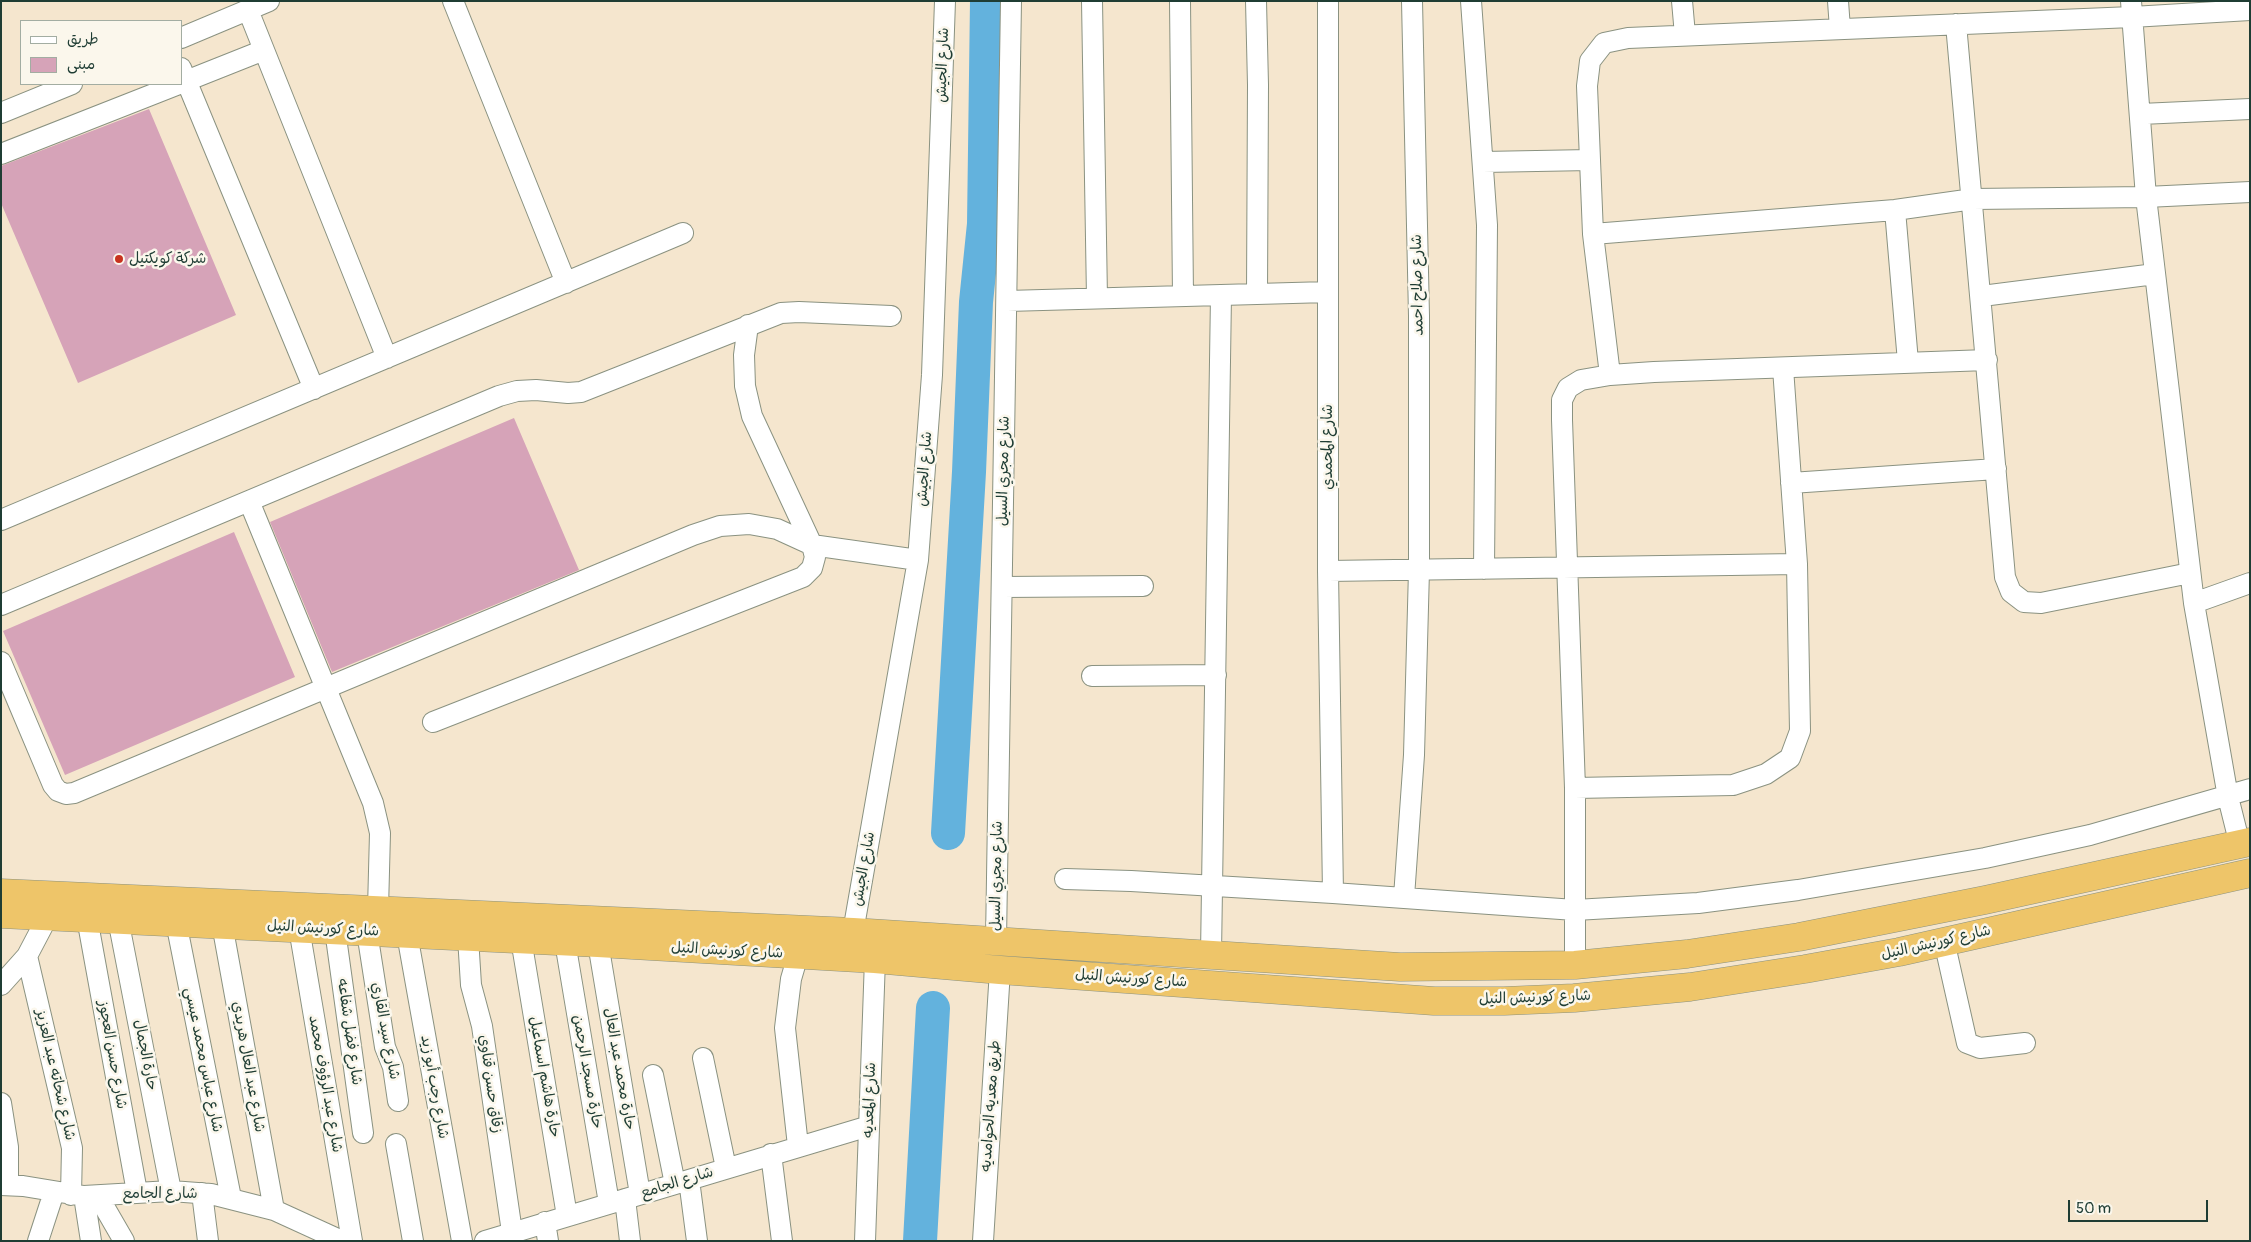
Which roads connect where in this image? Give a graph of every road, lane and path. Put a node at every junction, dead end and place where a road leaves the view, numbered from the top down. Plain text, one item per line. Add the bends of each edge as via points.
1 (269, 1) edge
2 (453, 1) edge
3 (945, 1) edge
4 (1010, 1) edge
5 (1092, 1) edge
6 (1180, 1) edge
7 (1256, 1) edge
8 (1328, 1) edge
9 (1412, 1) edge
10 (1471, 1) edge
11 (1682, 1) edge
12 (1838, 1) edge
13 (2131, 9) edge
14 (248, 10) junction
15 (2250, 10) edge
16 (1956, 24) junction
17 (1840, 29) junction
18 (1685, 35) junction
19 (182, 38) edge
20 (264, 50) junction
21 (182, 79) edge
22 (70, 85) edge
23 (168, 85) edge
24 (2250, 109) edge
25 (1, 113) edge
26 (2141, 114) junction
27 (1, 154) edge
28 (1590, 160) junction
29 (1483, 162) junction
30 (2250, 192) edge
31 (2146, 197) junction
32 (1973, 199) junction
33 (1895, 210) junction
34 (683, 233) dead end
35 (1593, 234) junction
36 (2155, 274) junction
37 (566, 283) junction
38 (1328, 292) junction
39 (1257, 294) junction
40 (1222, 295) junction
41 (1183, 296) junction
42 (1982, 296) junction
43 (1097, 298) junction
44 (1007, 301) junction
45 (891, 316) dead end
46 (748, 324) junction
47 (387, 358) junction
48 (1987, 360) junction
49 (1908, 362) junction
50 (1783, 368) junction
51 (1610, 375) junction
52 (314, 389) junction
53 (1996, 469) junction
54 (1791, 483) junction
55 (249, 501) junction
56 (1, 520) edge
57 (812, 545) junction
58 (918, 560) junction
59 (1797, 564) junction
60 (1566, 568) junction
61 (1484, 569) junction
62 (1419, 570) junction
63 (1328, 571) junction
64 (2190, 573) junction
65 (2250, 583) edge
66 (1143, 586) dead end
67 (1002, 587) junction
68 (2194, 603) junction
69 (1, 605) edge
70 (1, 662) edge
71 (1216, 675) junction
72 (1092, 676) dead end
73 (326, 687) junction
74 (433, 722) dead end
75 (1575, 788) junction
76 (2250, 789) edge
77 (2228, 797) junction
78 (2245, 843) edge
79 (2250, 873) edge
80 (1065, 879) dead end
81 (1212, 887) junction
82 (1, 893) edge
83 (1333, 893) junction
84 (1404, 897) junction
85 (1938, 909) junction
86 (1575, 910) junction
87 (1, 914) edge
88 (48, 916) junction
89 (87, 918) junction
90 (118, 920) junction
91 (373, 921) junction
92 (176, 922) junction
93 (222, 924) junction
94 (299, 928) junction
95 (335, 930) junction
96 (853, 932) junction
97 (407, 934) junction
98 (468, 937) junction
99 (521, 939) junction
100 (996, 940) junction
101 (1944, 941) junction
102 (565, 942) junction
103 (598, 943) junction
104 (1211, 954) junction
105 (798, 955) junction
106 (27, 956) junction
107 (875, 959) junction
108 (1575, 966) junction
109 (1000, 970) junction
110 (1, 984) edge
111 (2025, 1043) dead end
112 (704, 1058) dead end
113 (653, 1074) dead end
114 (398, 1101) dead end
115 (1, 1103) edge
116 (869, 1126) junction
117 (363, 1134) dead end
118 (396, 1144) dead end
119 (798, 1146) junction
120 (771, 1154) junction
121 (726, 1168) junction
122 (682, 1182) junction
123 (5, 1184) edge
124 (172, 1191) junction
125 (137, 1192) junction
126 (202, 1193) junction
127 (77, 1195) junction
128 (231, 1198) junction
129 (625, 1199) junction
130 (274, 1210) junction
131 (567, 1216) junction
132 (512, 1232) junction
133 (547, 1232) edge
134 (38, 1241) edge
135 (91, 1241) edge
136 (124, 1241) edge
137 (208, 1241) edge
138 (342, 1241) edge
139 (352, 1241) edge
140 (413, 1241) edge
141 (462, 1241) edge
142 (485, 1241) edge
143 (630, 1241) edge
144 (697, 1241) edge
145 (782, 1241) edge
146 (865, 1241) edge
147 (983, 1241) edge

1 - 14 street
2 - 37 street
3 - 58 street, شارع الجيش via 932,375
4 - 44 street, شارع مجري السيل
5 - 43 street
6 - 41 street
7 - 39 street
8 - 38 street, شارع المحمدي
9 - 62 street, شارع صلاح احمد via 1419,316
10 - 29 street
11 - 18 street
12 - 17 street
13 - 15 street
13 - 16 street
13 - 26 street
14 - 19 street
14 - 20 street
16 - 17 street
16 - 32 street
17 - 18 street
18 - 28 street via 1628,38 1604,43 1590,61 1587,86
20 - 21 street
20 - 47 street
21 - 52 street
22 - 25 street
23 - 27 street
24 - 26 street
26 - 31 street
28 - 29 street
28 - 35 street
29 - 61 street via 1488,225
30 - 31 street
31 - 32 street
31 - 36 street
32 - 33 street
32 - 42 street
33 - 35 street
33 - 49 street
34 - 37 street
35 - 51 street
36 - 42 street
36 - 64 street
37 - 47 street
38 - 39 street
38 - 63 street, شارع المحمدي
39 - 40 street
40 - 41 street
40 - 71 street
41 - 43 street
42 - 48 street
43 - 44 street
44 - 67 street, شارع مجري السيل
45 - 46 street via 781,313
46 - 55 street via 582,392 536,390 499,396
46 - 57 street via 745,386 752,416
47 - 52 street
48 - 49 street
48 - 53 street
49 - 50 street
50 - 51 street
50 - 54 street
51 - 60 street via 1581,380 1568,388 1562,400
52 - 56 street
53 - 54 street
53 - 64 street via 2006,577 2011,592 2024,602 2041,602
54 - 59 street
55 - 69 street
55 - 73 street, شارع سيد القاري
57 - 58 street
57 - 73 street via 777,529 749,524 720,526
57 - 74 street via 815,557 812,568 803,577
58 - 96 street, شارع الجيش
59 - 60 street
59 - 75 street via 1800,731 1790,758 1766,774 1733,785
60 - 61 street
60 - 75 street
61 - 62 street
62 - 63 street
62 - 84 street, شارع صلاح احمد via 1414,755
63 - 83 street, شارع المحمدي
64 - 68 street
65 - 68 street
66 - 67 street
67 - 100 street, شارع مجري السيل
68 - 77 street
70 - 73 street via 53,785 66,794
71 - 72 street
71 - 81 street
73 - 91 street, شارع سيد القاري via 378,818 381,848
75 - 86 street
76 - 77 street
77 - 78 street
77 - 86 street via 2090,835 1985,858 1798,890 1698,903
78 - 85 highway, شارع كورنيش النيل
79 - 101 highway, شارع كورنيش النيل
80 - 81 street via 1131,880
81 - 83 street
81 - 104 street
82 - 91 highway, شارع كورنيش النيل
83 - 84 street
84 - 86 street
85 - 101 highway
85 - 108 highway, شارع كورنيش النيل via 1744,946
86 - 108 street
87 - 88 highway, شارع كورنيش النيل
88 - 89 highway, شارع كورنيش النيل
88 - 106 street
89 - 90 highway, شارع كورنيش النيل
89 - 125 street, شارع حسن العجوز
90 - 92 highway, شارع كورنيش النيل
90 - 124 street, حارة الجمال
91 - 95 highway, شارع كورنيش النيل
91 - 96 highway, شارع كورنيش النيل
91 - 97 highway, شارع كورنيش النيل
91 - 114 street, شارع سيد القاري via 386,1047
92 - 93 highway, شارع كورنيش النيل
92 - 128 street, شارع عباس محمد عيسي
93 - 94 highway, شارع كورنيش النيل
93 - 130 street, شارع عبد العال هريدي
94 - 95 highway, شارع كورنيش النيل
94 - 139 street, شارع عبد الرؤوف محمد
95 - 117 street, شارع فضل شفاعه
96 - 100 highway, شارع كورنيش النيل
97 - 98 highway, شارع كورنيش النيل
97 - 141 street, شارع رجب أبو زيد
98 - 99 highway, شارع كورنيش النيل
98 - 132 street, زقاق حسن قناوي via 471,985 482,1026
99 - 102 highway, شارع كورنيش النيل
99 - 131 street, حارة هاشم اسماعيل
100 - 104 highway, شارع كورنيش النيل
101 - 109 highway, شارع كورنيش النيل via 1889,954 1719,983 1574,998 1504,1001 1434,1001
101 - 111 street via 1967,1043 1980,1048
102 - 103 highway, شارع كورنيش النيل
102 - 129 street, حارة مسجد الرحمن
103 - 105 highway, شارع كورنيش النيل
103 - 129 street, حارة محمد عبد العال
104 - 108 highway, شارع كورنيش النيل via 1400,967
105 - 107 highway, شارع كورنيش النيل
105 - 119 street via 788,995 785,1028
106 - 110 street
106 - 127 street, شارع شحاته عبد العزيز via 72,1148
107 - 109 highway, شارع كورنيش النيل
107 - 116 street, شارع المعديه
109 - 147 street, طريق معديه الحوامديه
112 - 121 street
113 - 122 street
115 - 123 street via 8,1147
116 - 119 street, شارع الجامع
116 - 146 street, شارع المعديه
118 - 140 street
119 - 120 street, شارع الجامع
120 - 121 street, شارع الجامع
120 - 145 street
121 - 122 street, شارع الجامع
122 - 129 street, شارع الجامع
122 - 144 street
123 - 127 street, شارع الجامع
124 - 125 street, شارع الجامع
124 - 126 street, شارع الجامع
125 - 127 street, شارع الجامع
126 - 128 street, شارع الجامع
126 - 137 street
127 - 134 street
127 - 135 street
127 - 136 street
128 - 130 street, شارع الجامع
129 - 131 street, شارع الجامع
129 - 143 street
130 - 138 street, شارع الجامع
131 - 133 street, شارع الجامع
132 - 133 street, شارع الجامع
132 - 142 street, شارع الجامع

